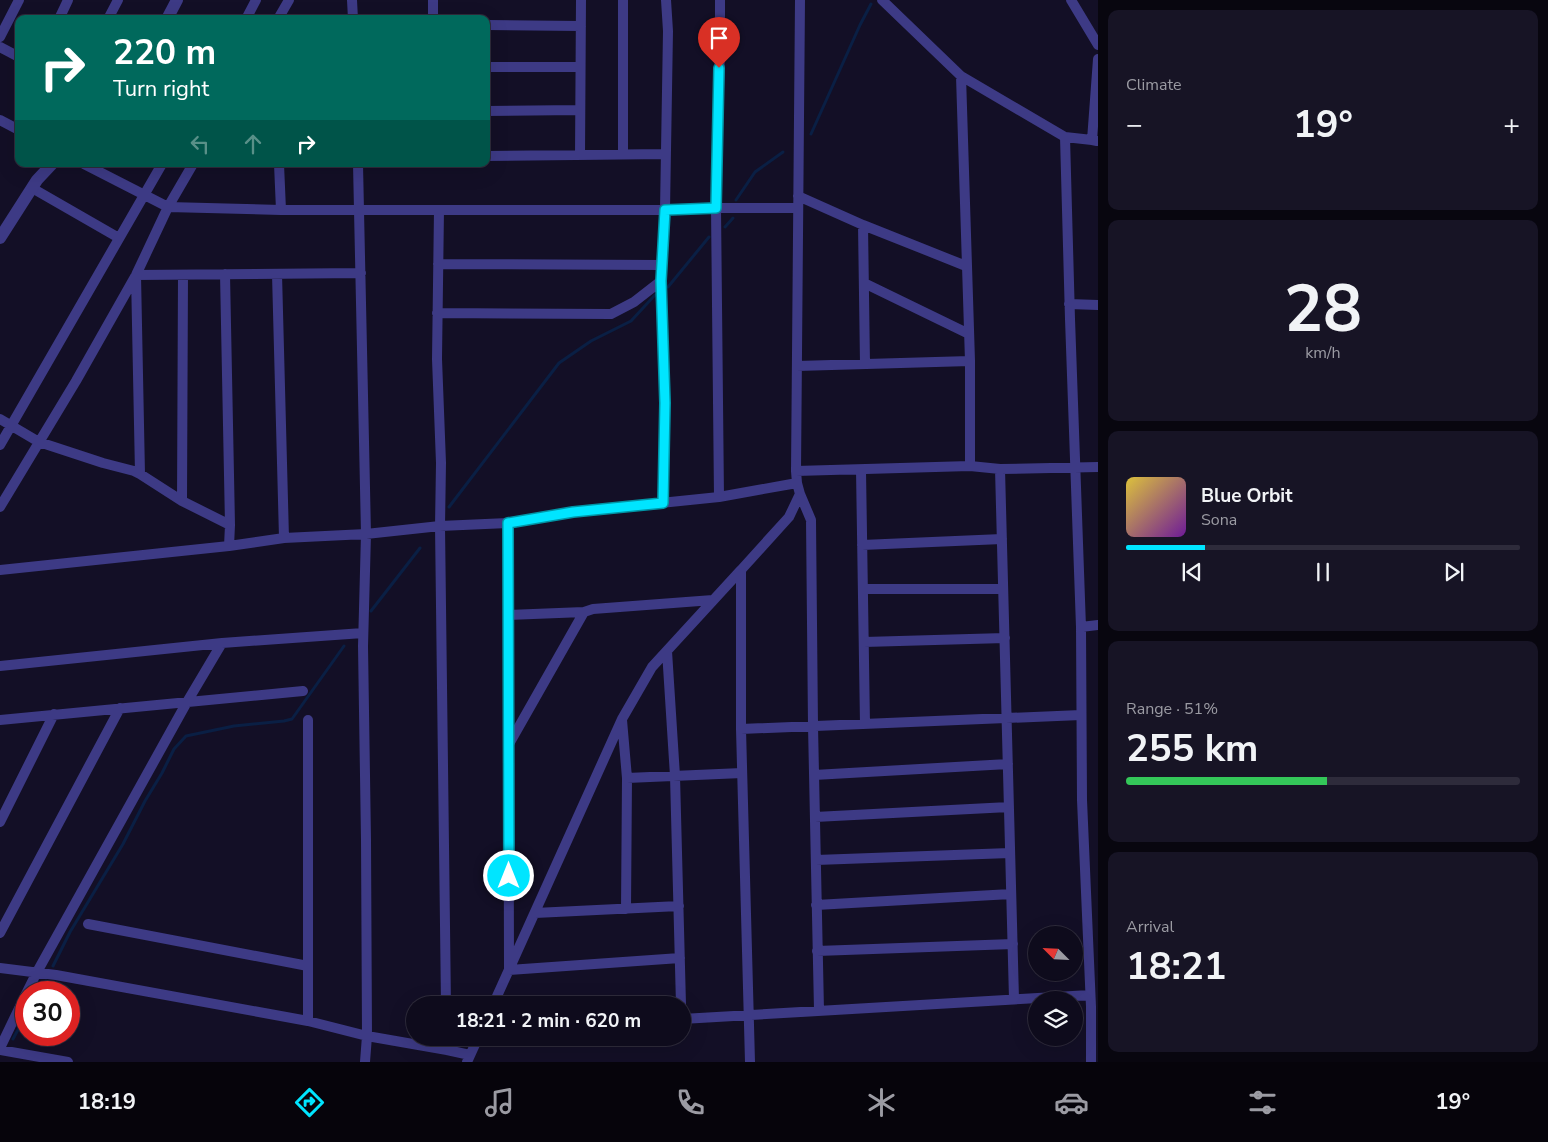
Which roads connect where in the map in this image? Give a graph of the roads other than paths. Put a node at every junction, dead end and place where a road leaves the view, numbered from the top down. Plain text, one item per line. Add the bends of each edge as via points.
1 (19, 0) edge
2 (68, 0) edge
3 (118, 0) edge
4 (177, 0) edge
5 (256, 0) edge
6 (289, 0) edge
7 (352, 0) edge
8 (433, 0) edge
9 (581, 0) edge
10 (623, 0) edge
11 (666, 0) edge
12 (720, 0) edge
13 (800, 0) edge
14 (882, 0) edge
15 (1071, 0) edge
16 (61, 15) edge
17 (110, 15) edge
18 (169, 15) edge
19 (248, 15) edge
20 (280, 15) edge
21 (353, 15) edge
22 (434, 15) edge
23 (490, 25) edge
24 (581, 26) junction
25 (0, 37) edge
26 (1098, 45) edge
27 (0, 47) edge
28 (15, 55) edge
29 (1098, 60) edge
30 (580, 66) junction
31 (490, 67) edge
32 (961, 76) junction
33 (580, 110) junction
34 (490, 111) edge
35 (0, 120) edge
36 (15, 128) edge
37 (1065, 137) junction
38 (1095, 141) edge
39 (623, 154) junction
40 (666, 154) junction
41 (580, 155) junction
42 (490, 156) edge
43 (49, 167) edge
44 (90, 167) edge
45 (160, 167) edge
46 (191, 167) edge
47 (279, 167) edge
48 (358, 167) edge
49 (32, 188) junction
50 (144, 194) junction
51 (798, 196) junction
52 (168, 207) junction
53 (716, 208) junction
54 (798, 208) junction
55 (281, 210) junction
56 (360, 210) junction
57 (439, 210) junction
58 (665, 210) junction
59 (863, 225) junction
60 (0, 238) edge
61 (119, 238) junction
62 (438, 264) junction
63 (661, 265) junction
64 (966, 266) junction
65 (361, 273) junction
66 (225, 274) junction
67 (277, 274) junction
68 (136, 275) junction
69 (183, 275) junction
70 (661, 281) junction
71 (864, 283) junction
72 (1069, 304) junction
73 (1098, 305) edge
74 (437, 313) junction
75 (969, 334) junction
76 (970, 361) junction
77 (865, 364) junction
78 (797, 366) junction
79 (0, 420) edge
80 (11, 426) junction
81 (39, 442) junction
82 (0, 445) edge
83 (970, 466) junction
84 (1098, 467) edge
85 (1076, 468) junction
86 (1000, 469) junction
87 (861, 470) junction
88 (796, 471) junction
89 (140, 474) junction
90 (797, 483) junction
91 (800, 494) junction
92 (719, 497) junction
93 (182, 501) junction
94 (663, 503) junction
95 (0, 507) edge
96 (508, 523) junction
97 (230, 524) junction
98 (440, 526) junction
99 (366, 534) junction
100 (284, 538) junction
101 (1002, 539) junction
102 (862, 545) junction
103 (229, 546) junction
104 (0, 570) edge
105 (741, 570) junction
106 (863, 589) junction
107 (1003, 589) junction
108 (713, 600) junction
109 (584, 612) junction
110 (508, 615) junction
111 (1098, 625) edge
112 (1081, 626) junction
113 (363, 633) junction
114 (1005, 638) junction
115 (864, 642) junction
116 (222, 644) junction
117 (667, 651) junction
118 (0, 666) edge
119 (303, 690) dead end
120 (187, 702) junction
121 (120, 708) junction
122 (54, 714) junction
123 (1081, 715) junction
124 (1007, 718) junction
125 (622, 719) junction
126 (0, 720) edge
127 (308, 720) dead end
128 (865, 724) junction
129 (813, 726) junction
130 (741, 729) junction
131 (508, 745) junction
132 (1008, 764) junction
133 (742, 772) junction
134 (814, 775) junction
135 (675, 776) junction
136 (627, 778) junction
137 (1009, 807) junction
138 (815, 817) junction
139 (0, 822) edge
140 (1010, 853) junction
141 (816, 860) junction
142 (1011, 894) junction
143 (816, 905) junction
144 (679, 906) junction
145 (626, 909) junction
146 (534, 913) junction
147 (88, 924) dead end
148 (0, 933) edge
149 (1012, 944) junction
150 (817, 951) junction
151 (680, 958) junction
152 (308, 966) junction
153 (0, 968) edge
154 (509, 970) junction
155 (37, 972) junction
156 (33, 981) edge
157 (1090, 995) junction
158 (446, 996) edge
159 (497, 996) edge
160 (681, 996) edge
161 (1014, 999) junction
162 (818, 1010) junction
163 (749, 1014) junction
164 (15, 1018) edge
165 (691, 1018) edge
166 (308, 1021) junction
167 (367, 1036) junction
168 (447, 1046) edge
169 (475, 1046) edge
170 (0, 1049) edge
171 (447, 1050) junction
172 (469, 1059) edge
173 (68, 1062) edge
174 (365, 1062) edge
175 (750, 1062) edge
176 (1091, 1062) edge

1 - 25 street
2 - 16 street
3 - 17 street
4 - 18 street
5 - 19 street
6 - 20 street
7 - 21 street
8 - 22 street
9 - 24 street
10 - 39 street
11 - 40 street
12 - 53 street
13 - 51 street
14 - 32 street
15 - 26 street
23 - 24 street
24 - 30 street
27 - 28 street
29 - 38 street
30 - 31 street
30 - 33 street
32 - 37 street
32 - 64 street
33 - 34 street
33 - 41 street
35 - 36 street
37 - 38 street
37 - 72 street
39 - 40 street
39 - 41 street
40 - 58 street
41 - 42 street
43 - 49 street
44 - 50 street
45 - 50 street
46 - 52 street
47 - 55 street
48 - 56 street
49 - 60 street
49 - 61 street
50 - 52 street
50 - 61 street
51 - 54 street
51 - 59 street
52 - 55 street
52 - 68 street
53 - 54 street
53 - 58 street
53 - 92 street
54 - 78 street
55 - 56 street
56 - 57 street
56 - 65 street
57 - 58 street
57 - 62 street
58 - 63 street
59 - 64 street
59 - 71 street
61 - 80 street
62 - 63 street
62 - 74 street
63 - 70 street
64 - 75 street
65 - 67 street
65 - 99 street
66 - 67 street
66 - 69 street
66 - 97 street
67 - 100 street
68 - 69 street
68 - 81 street
68 - 89 street
69 - 93 street
70 - 74 street via 634,302 611,314
70 - 94 street via 665,403
71 - 75 street
71 - 77 street
72 - 73 street
72 - 85 street
74 - 98 street
75 - 76 street
76 - 77 street
76 - 83 street
77 - 78 street
78 - 88 street
79 - 80 street
80 - 81 street
80 - 82 street
81 - 89 street
81 - 95 street
83 - 86 street
83 - 87 street
84 - 85 street
85 - 86 street
85 - 112 street
86 - 101 street
87 - 88 street
87 - 102 street
88 - 90 street
89 - 93 street
90 - 91 street
90 - 92 street
91 - 105 street via 789,517
91 - 129 street via 811,520
92 - 94 street
93 - 97 street
94 - 96 street via 573,512
96 - 98 street
96 - 110 street
97 - 103 street
98 - 99 street
98 - 158 street
99 - 100 street
99 - 113 street
100 - 103 street
101 - 102 street
101 - 107 street
102 - 106 street
103 - 104 street
105 - 108 street
105 - 130 street
106 - 107 street
106 - 115 street
107 - 114 street
108 - 109 street via 593,608
108 - 117 street
109 - 110 street
109 - 131 street
110 - 131 street
111 - 112 street
112 - 123 street
113 - 116 street
113 - 167 street
114 - 115 street
114 - 124 street
115 - 128 street
116 - 118 street
116 - 120 street
117 - 125 street via 652,667
117 - 135 street
119 - 120 street
120 - 121 street
120 - 155 street
121 - 122 street
121 - 148 street
122 - 126 street
122 - 139 street
123 - 124 street
123 - 157 street
124 - 128 street
124 - 132 street
125 - 136 street
125 - 146 street
127 - 152 street
128 - 129 street
129 - 130 street
129 - 134 street
130 - 133 street
131 - 154 street
132 - 134 street
132 - 137 street
133 - 135 street
133 - 163 street
134 - 138 street
135 - 136 street
135 - 144 street
136 - 145 street
137 - 138 street
137 - 140 street
138 - 141 street
140 - 141 street
140 - 142 street
141 - 143 street
142 - 143 street
142 - 149 street
143 - 150 street
144 - 145 street
144 - 151 street
145 - 146 street
146 - 154 street
147 - 152 street
149 - 150 street
149 - 161 street
150 - 162 street
151 - 154 street
151 - 160 street
152 - 166 street
153 - 155 street
154 - 159 street
155 - 156 street
155 - 166 street
157 - 161 street
157 - 176 street
161 - 162 street
162 - 163 street
163 - 165 street
163 - 175 street
164 - 170 street
166 - 167 street
167 - 171 street
167 - 174 street
168 - 171 street
169 - 172 street
170 - 173 street
171 - 172 street

